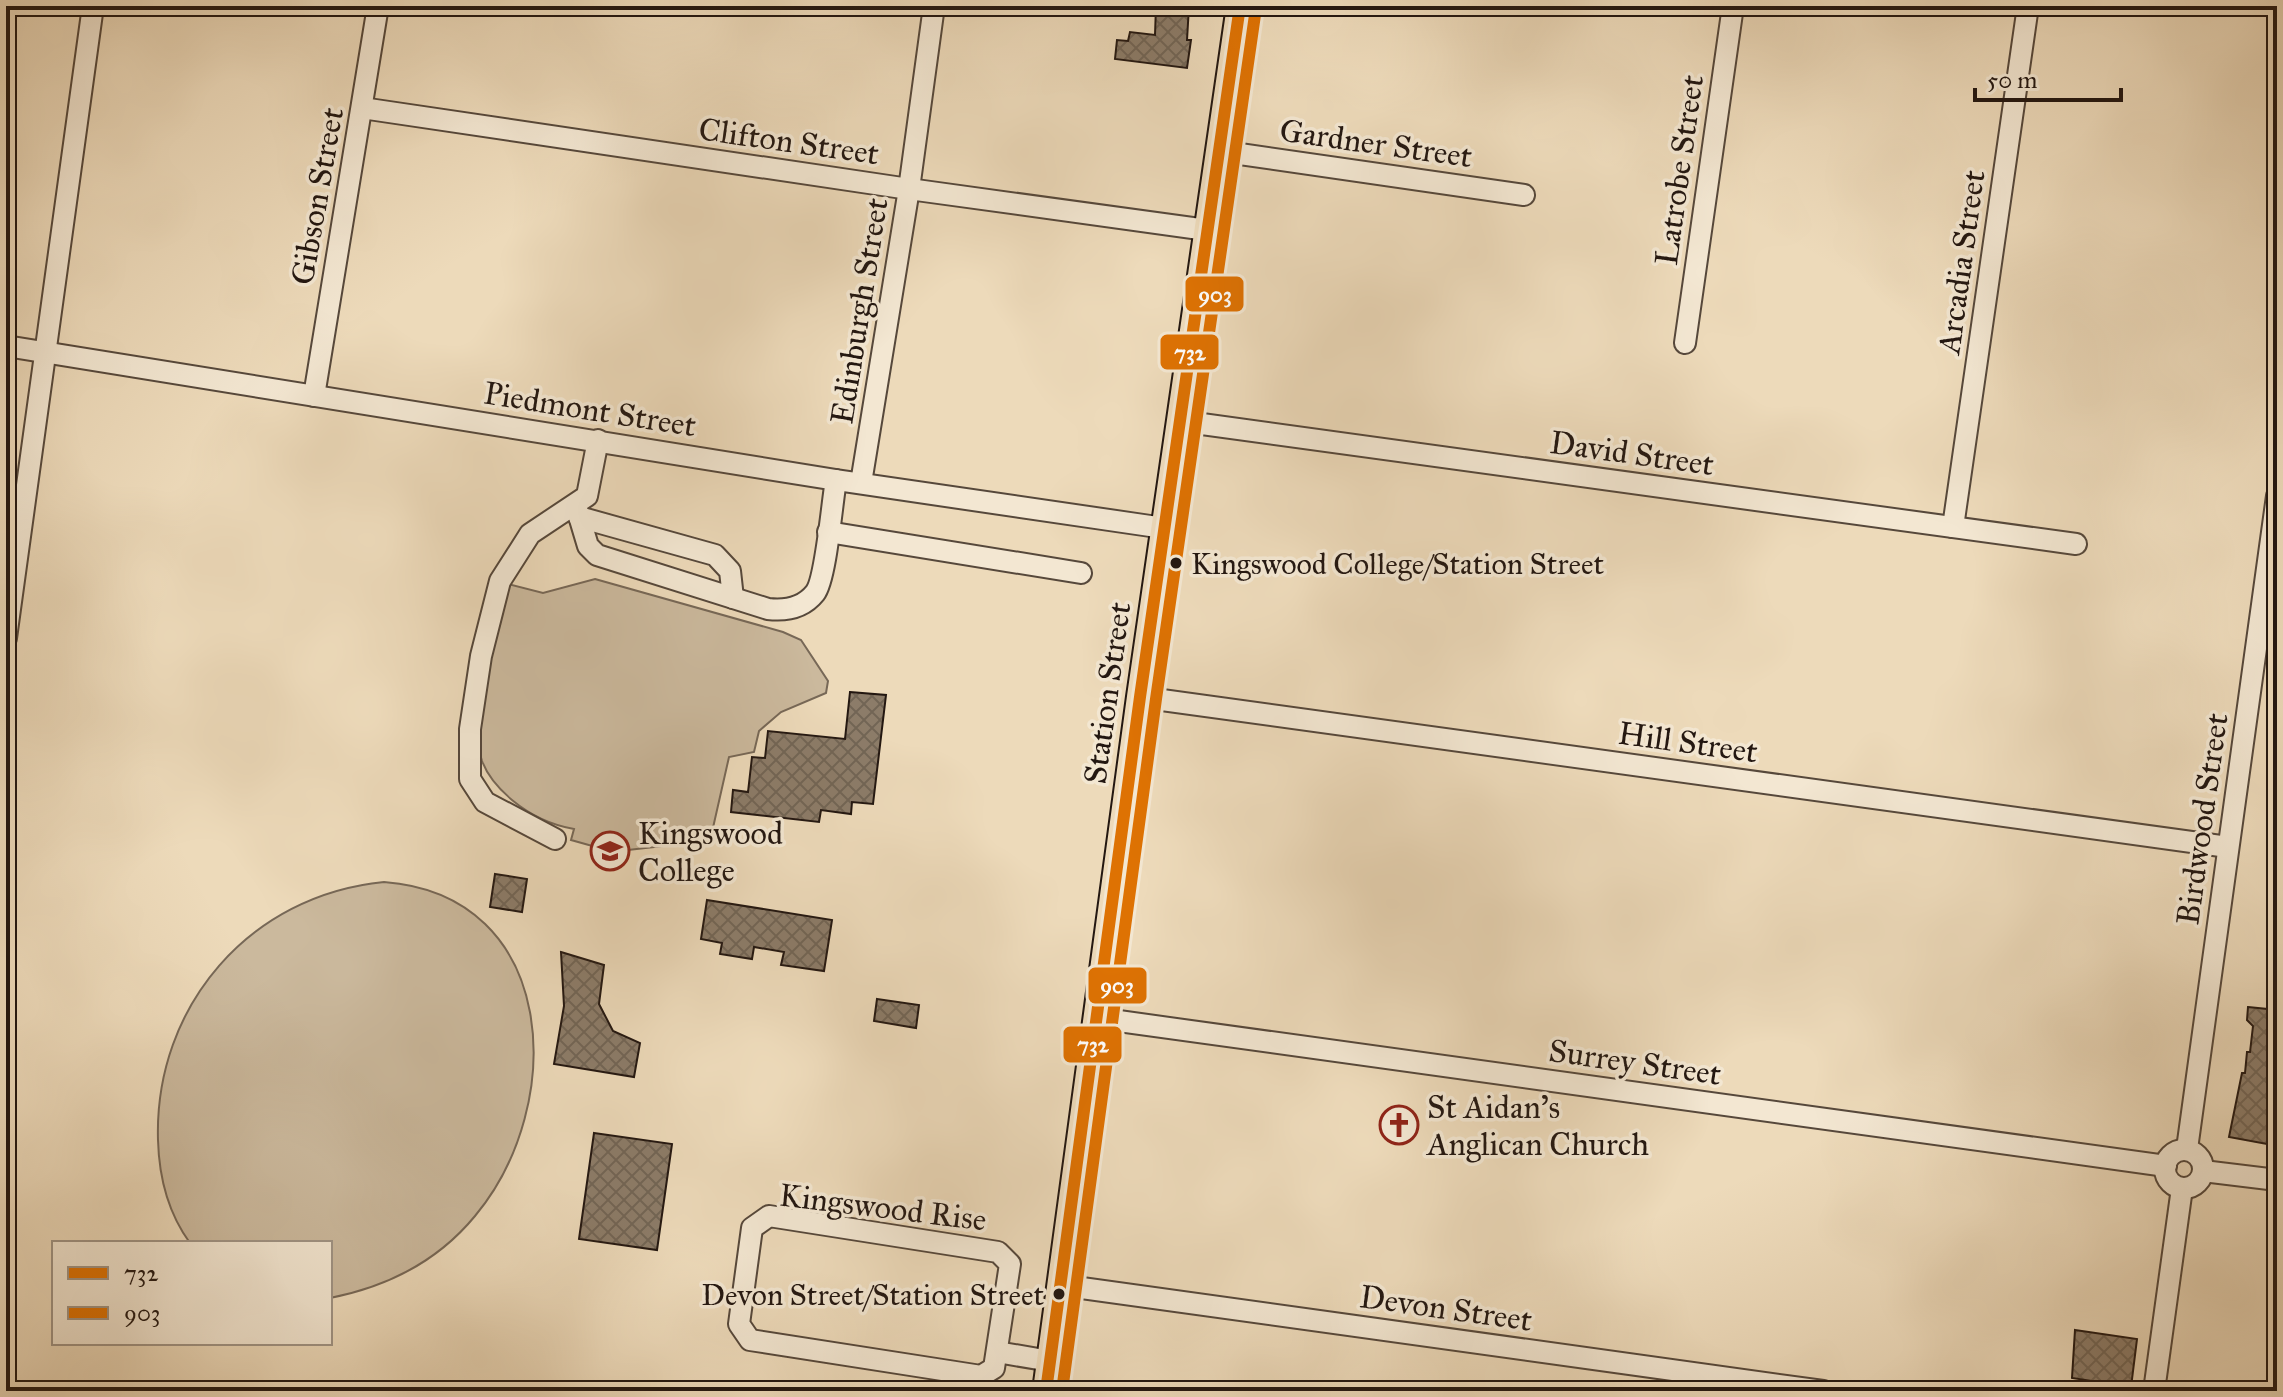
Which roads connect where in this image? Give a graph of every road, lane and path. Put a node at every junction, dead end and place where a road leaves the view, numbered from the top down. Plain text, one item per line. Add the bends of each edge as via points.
1 (93, 6) edge
2 (378, 6) edge
3 (934, 6) edge
4 (1240, 6) edge
5 (1733, 6) edge
6 (2028, 6) edge
7 (362, 108) junction
8 (1219, 151) junction
9 (909, 189) junction
10 (1524, 195) dead end
11 (1207, 230) junction
12 (1685, 343) dead end
13 (6, 346) edge
14 (45, 352) junction
15 (314, 396) junction
16 (1180, 421) junction
17 (598, 440) junction
18 (836, 480) junction
19 (861, 483) junction
20 (2277, 496) edge
21 (577, 511) junction
22 (1953, 527) junction
23 (1164, 528) junction
24 (828, 532) junction
25 (2076, 544) dead end
26 (1081, 573) dead end
27 (733, 598) junction
28 (6, 638) edge
29 (1140, 697) junction
30 (555, 839) dead end
31 (2228, 847) junction
32 (1097, 1018) junction
33 (2187, 1149) junction
34 (2166, 1166) junction
35 (2203, 1171) junction
36 (2277, 1180) edge
37 (2182, 1188) junction
38 (1060, 1285) junction
39 (997, 1352) junction
40 (1050, 1361) junction
41 (1046, 1391) edge
42 (1823, 1391) edge
43 (2154, 1391) edge

1 - 14 street
2 - 7 street, Gibson Street
3 - 9 street, Edinburgh Street
4 - 8 main road, Station Street
5 - 12 street, Latrobe Street
6 - 22 street, Arcadia Street
7 - 9 street, Clifton Street
7 - 15 street, Gibson Street
8 - 10 street, Gardner Street
8 - 11 main road, Station Street
9 - 11 street, Clifton Street
9 - 19 street, Edinburgh Street
11 - 16 main road, Station Street
13 - 14 street, Piedmont Street
14 - 15 street, Piedmont Street
14 - 28 street
15 - 17 street, Piedmont Street
16 - 22 street, David Street
16 - 23 main road, Station Street
17 - 18 street, Piedmont Street
17 - 21 street via 587,496
18 - 19 street, Piedmont Street
18 - 24 street
19 - 23 street, Piedmont Street
20 - 31 street, Birdwood Street
21 - 27 street via 588,546 597,555
21 - 27 street via 715,555 730,571
21 - 30 street via 530,534 500,581 470,729 470,779 485,802
22 - 25 street, David Street
23 - 29 main road, Station Street
24 - 26 street
24 - 27 street via 819,586 808,599 779,610
29 - 31 street, Hill Street
29 - 32 main road, Station Street
31 - 33 street, Birdwood Street
32 - 34 street, Surrey Street
32 - 38 main road, Station Street
33 - 34 street via 2173,1153
33 - 35 street via 2200,1158
34 - 37 street via 2168,1177
35 - 36 street
35 - 37 street via 2195,1184
37 - 43 street
38 - 40 main road, Station Street
38 - 42 street, Devon Street
39 - 39 street, Kingswood Rise via 994,1368 981,1376 750,1340 739,1324 752,1228 769,1216 998,1252 1010,1264
39 - 40 street
40 - 41 main road, Station Street

